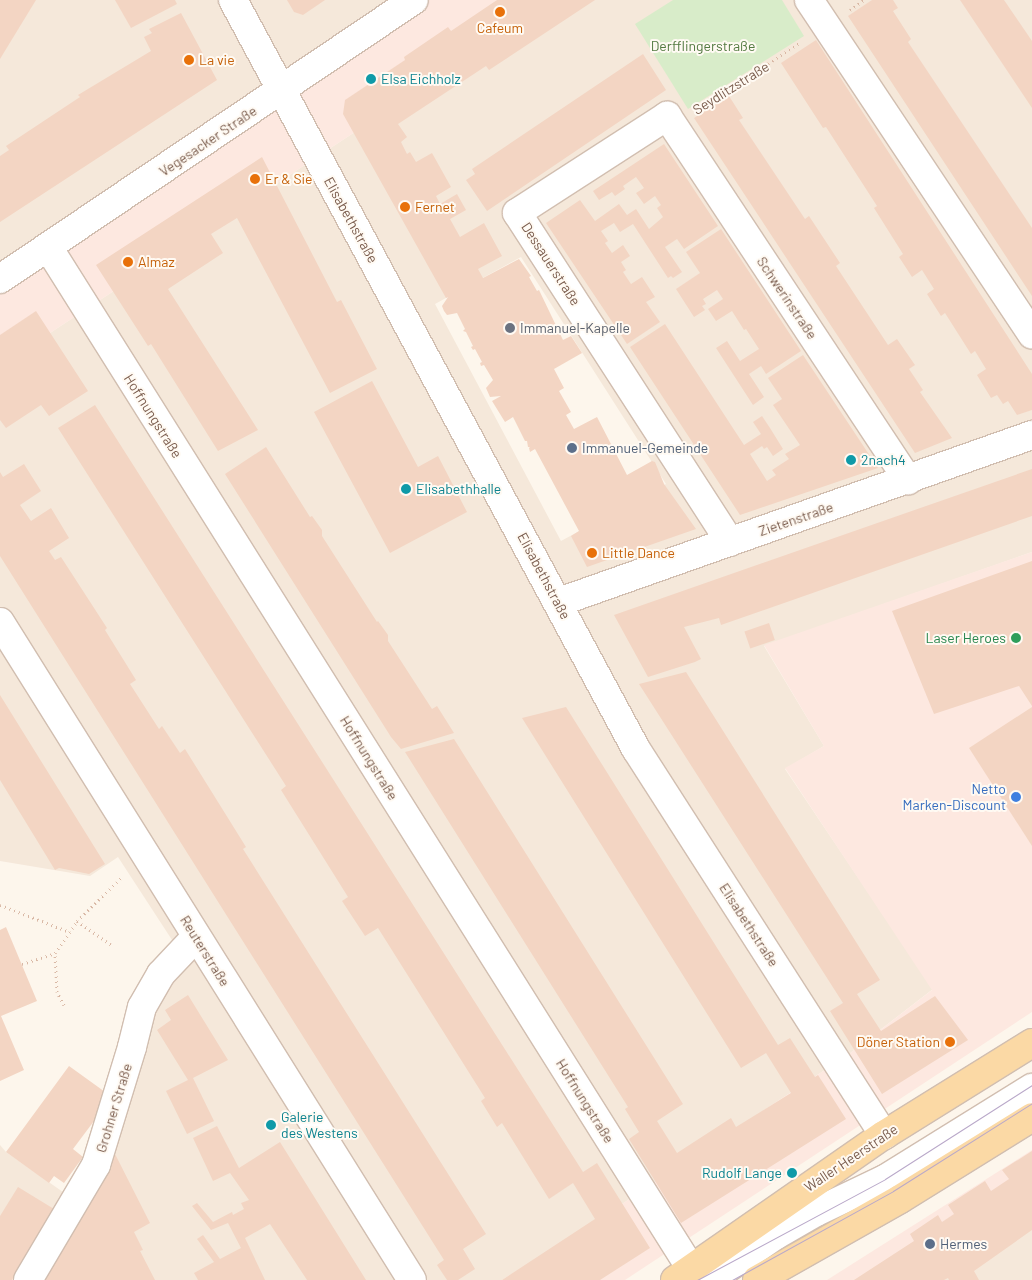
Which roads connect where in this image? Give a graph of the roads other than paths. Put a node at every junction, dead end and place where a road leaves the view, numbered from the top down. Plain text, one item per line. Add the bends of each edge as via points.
1 (233, 0) edge
2 (414, 0) edge
3 (809, 0) edge
4 (282, 91) junction
5 (517, 213) joint
6 (48, 247) junction
7 (0, 279) edge
8 (1032, 334) edge
9 (1032, 435) edge
10 (908, 480) junction
11 (730, 542) junction
12 (559, 602) junction
13 (0, 622) edge
14 (196, 937) junction
15 (1032, 1043) edge
16 (1032, 1088) edge
17 (1032, 1117) edge
18 (884, 1134) junction
19 (816, 1212) junction
20 (763, 1219) junction
21 (692, 1276) edge
22 (28, 1280) edge
23 (412, 1280) edge
24 (757, 1280) edge

1 - 4 street, Elisabethstraße
2 - 4 street, Vegesacker Straße
3 - 8 street
4 - 6 street, Vegesacker Straße
4 - 12 street, Elisabethstraße
5 - 10 street, Schwerinstraße via 667,116
5 - 11 street, Dessauerstraße
6 - 7 street, Vegesacker Straße
6 - 21 street, Hoffnungstraße
9 - 10 street, Zietenstraße
10 - 11 street, Zietenstraße
11 - 12 street, Zietenstraße
12 - 18 street, Elisabethstraße via 636,750
13 - 14 street, Reuterstraße
14 - 22 street, Grohner Straße via 160,974 142,1006 96,1165
14 - 23 street, Reuterstraße
15 - 18 main road, Waller Heerstraße
16 - 19 street via 885,1179
17 - 24 main road via 900,1200
18 - 20 main road, Waller Heerstraße
19 - 20 street
19 - 21 street
20 - 21 main road, Waller Heerstraße

